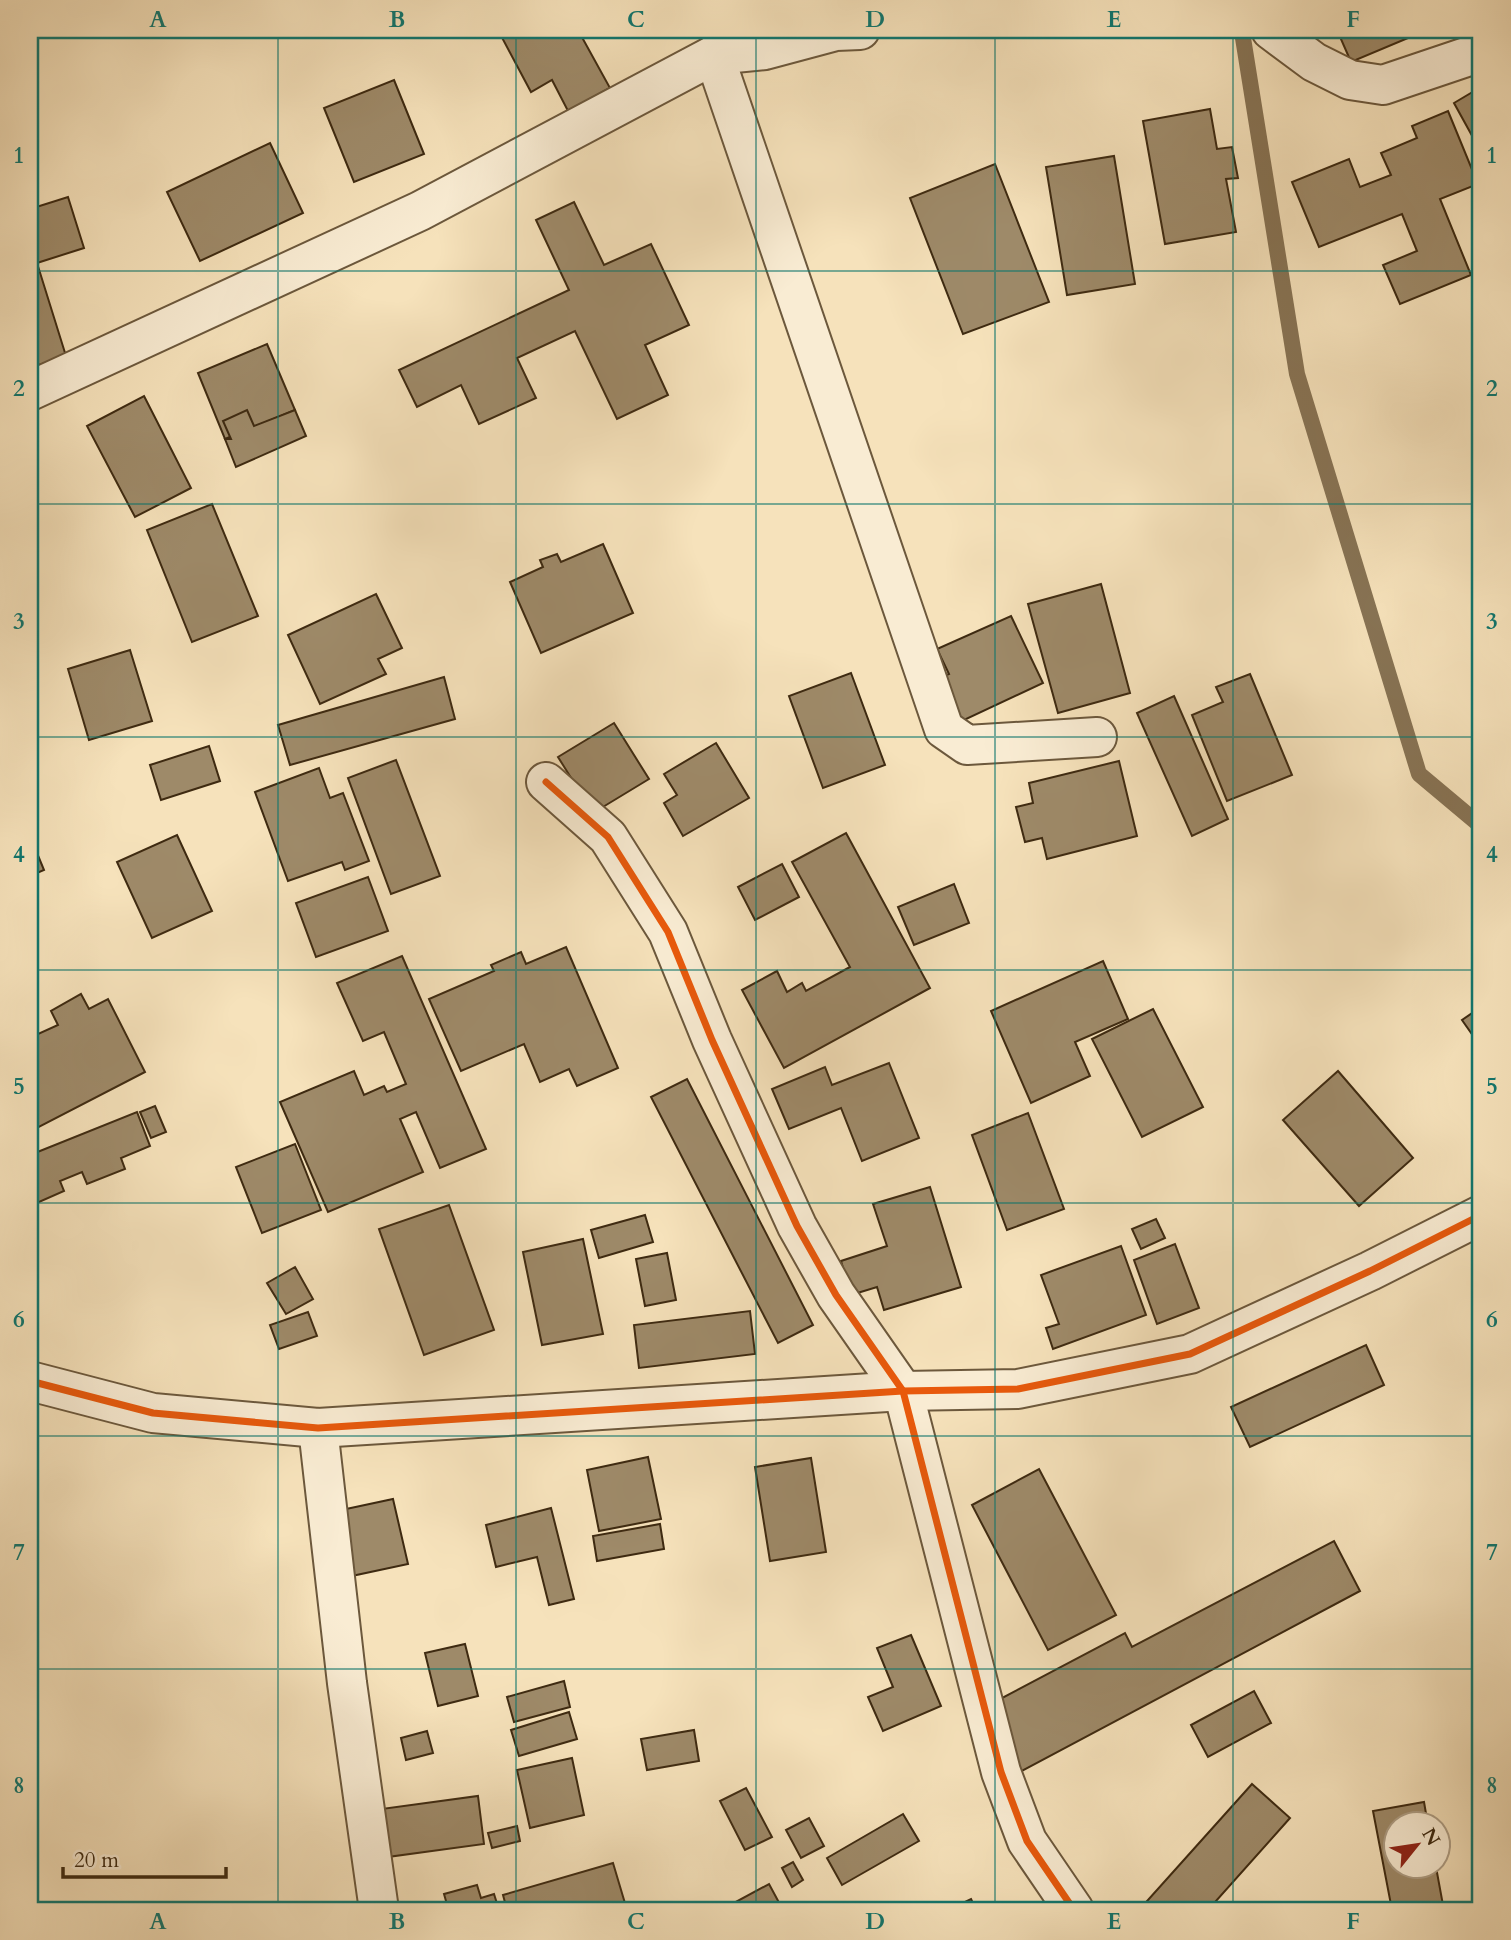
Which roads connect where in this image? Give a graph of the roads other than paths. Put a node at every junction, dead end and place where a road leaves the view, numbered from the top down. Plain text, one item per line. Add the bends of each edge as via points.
1 (860, 30) edge
2 (1271, 30) edge
3 (1481, 52) edge
4 (714, 55) junction
5 (30, 391) edge
6 (1097, 737) dead end
7 (546, 782) dead end
8 (1481, 1215) edge
9 (30, 1381) edge
10 (903, 1391) junction
11 (318, 1428) junction
12 (379, 1910) edge
13 (1074, 1910) edge

1 - 4 street via 836,31 765,50
2 - 3 street via 1314,62 1350,80 1383,85
4 - 5 street via 420,211
4 - 6 street via 944,729 967,745
7 - 10 street via 608,837 668,932 797,1226 836,1295
8 - 10 street via 1189,1354 1018,1389
9 - 11 street via 153,1413
10 - 11 street
10 - 13 street via 1001,1772 1027,1841
11 - 12 street

